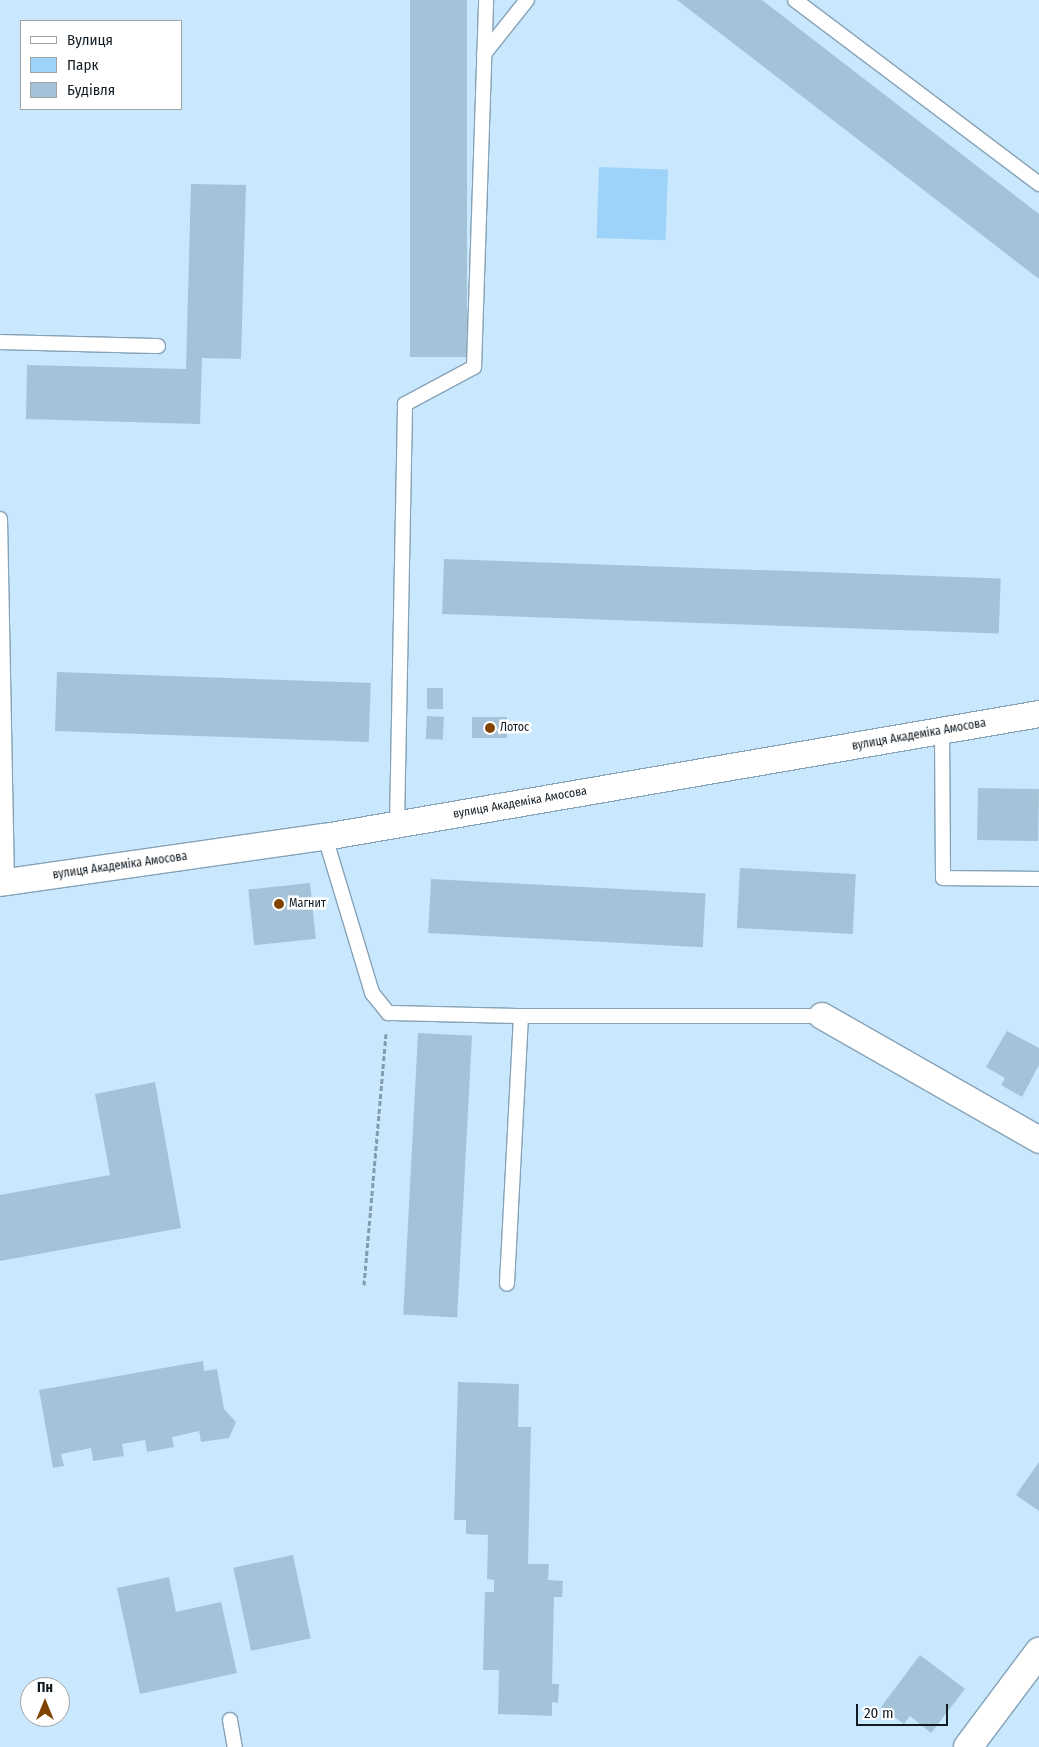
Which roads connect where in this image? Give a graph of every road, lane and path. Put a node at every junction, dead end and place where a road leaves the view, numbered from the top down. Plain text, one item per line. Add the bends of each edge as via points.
1 (486, 0) edge
2 (527, 0) edge
3 (795, 0) edge
4 (484, 54) junction
5 (1039, 184) edge
6 (0, 342) edge
7 (158, 346) dead end
8 (0, 519) edge
9 (1039, 714) edge
10 (942, 731) junction
11 (397, 824) junction
12 (326, 837) junction
13 (1039, 879) edge
14 (3, 883) edge
15 (388, 1013) junction
16 (521, 1016) junction
17 (822, 1016) joint
18 (1039, 1140) edge
19 (508, 1284) dead end
20 (364, 1285) dead end
21 (1039, 1652) edge
22 (230, 1720) dead end
23 (236, 1747) edge
24 (968, 1747) edge

1 - 4 lane
2 - 4 lane
3 - 5 lane
4 - 11 lane via 474,367 405,404
6 - 7 lane
8 - 14 lane
9 - 10 street, вулиця Академіка Амосова
10 - 11 street, вулиця Академіка Амосова
10 - 13 lane via 943,878
11 - 12 street, вулиця Академіка Амосова
12 - 14 street, вулиця Академіка Амосова
12 - 15 lane via 372,993
15 - 16 lane
15 - 20 path
16 - 17 lane
16 - 19 lane
17 - 18 street
21 - 24 street
22 - 23 lane

